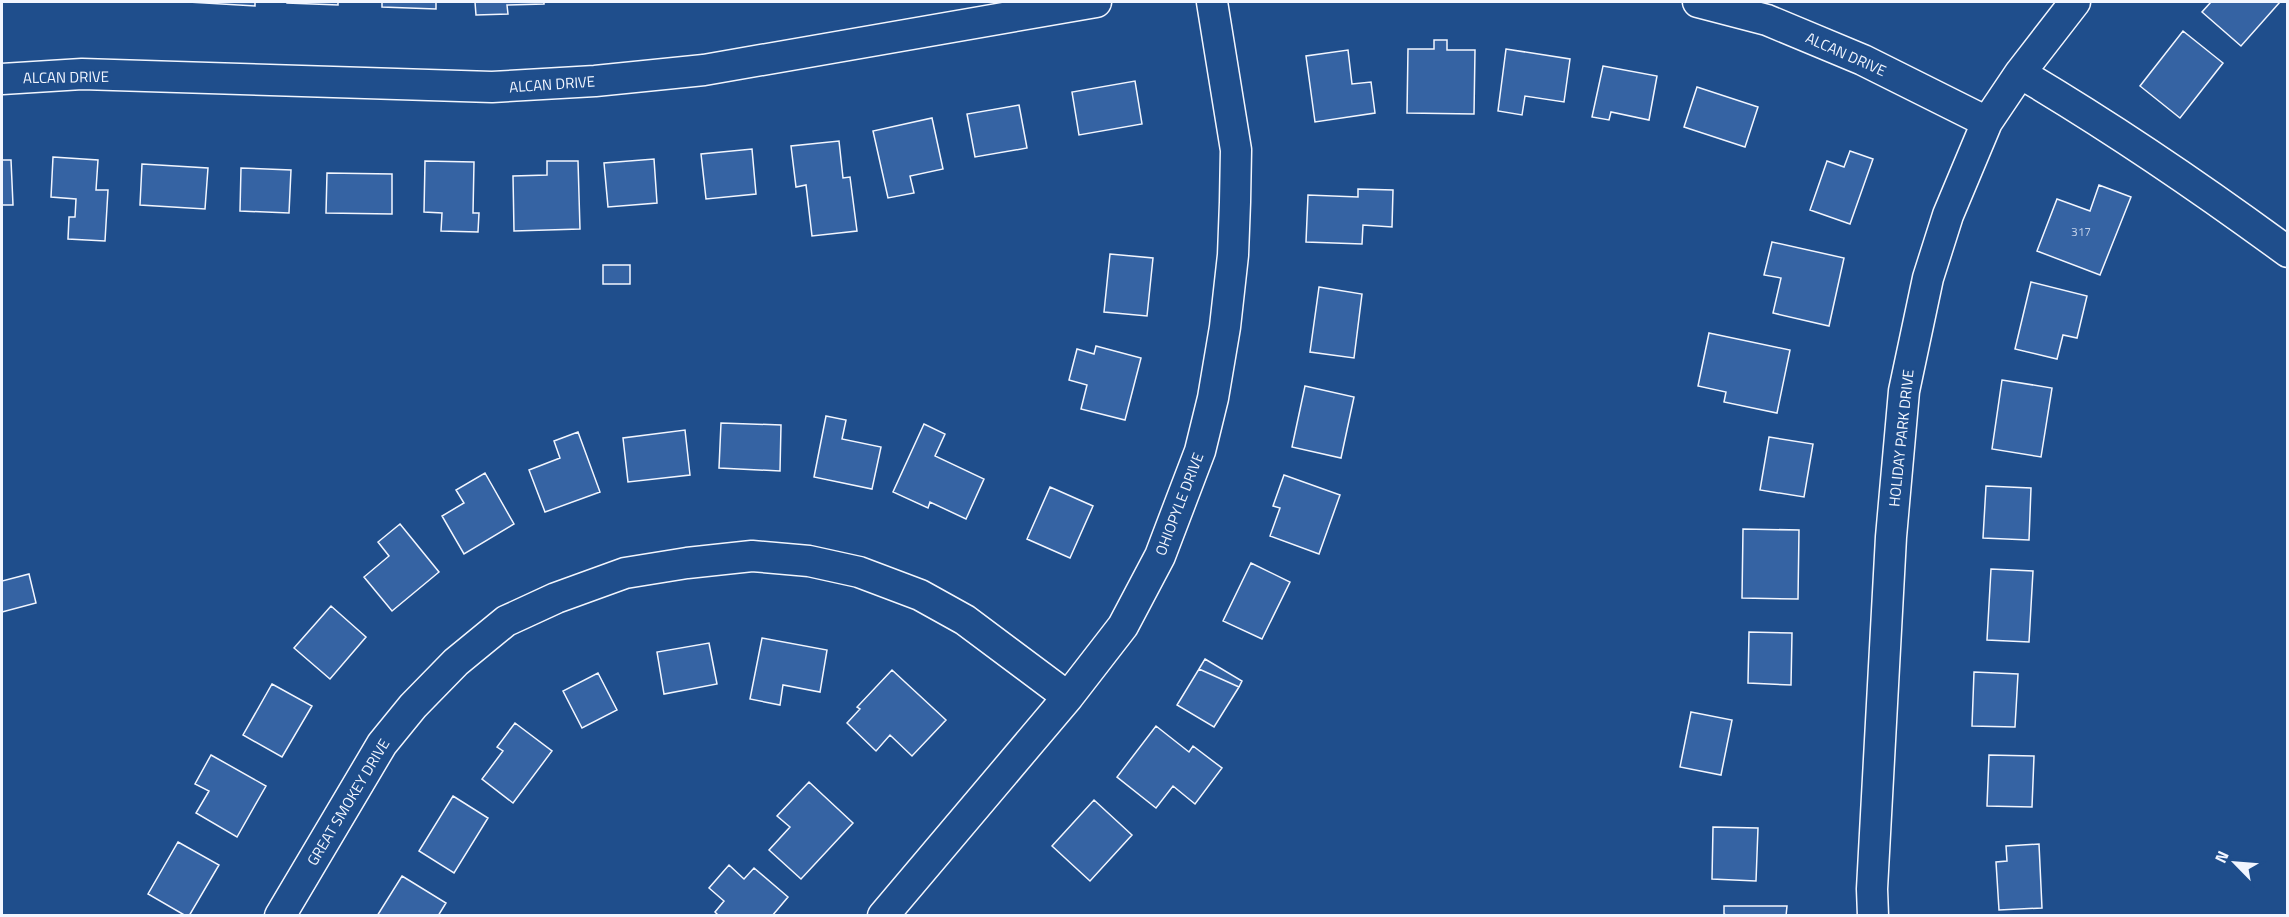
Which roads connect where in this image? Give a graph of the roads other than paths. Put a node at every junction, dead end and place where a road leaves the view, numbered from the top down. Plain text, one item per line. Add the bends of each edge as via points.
1 (1096, 2) edge
2 (1212, 2) edge
3 (1698, 2) edge
4 (2075, 2) edge
5 (2020, 73) junction
6 (2, 79) edge
7 (1988, 122) junction
8 (2288, 252) edge
9 (1068, 697) junction
10 (280, 915) edge
11 (883, 915) edge
12 (1873, 915) edge

1 - 6 street, ALCAN DRIVE via 704,70 595,81 492,87 82,74
2 - 9 street, OHIOPYLE DRIVE via 1236,150 1233,255 1213,398 1200,451 1160,556 1122,626
3 - 7 street, ALCAN DRIVE via 1778,24 1863,60
4 - 5 street, HOLIDAY PARK DRIVE
5 - 7 street, HOLIDAY PARK DRIVE
5 - 8 street via 2184,176
7 - 12 street, HOLIDAY PARK DRIVE via 1948,215 1928,278 1904,391 1891,537
9 - 10 street, GREAT SMOKEY DRIVE via 965,620 920,595 860,572 809,561 752,556 625,573 506,621 456,662 382,744
9 - 11 street, OHIOPYLE DRIVE

